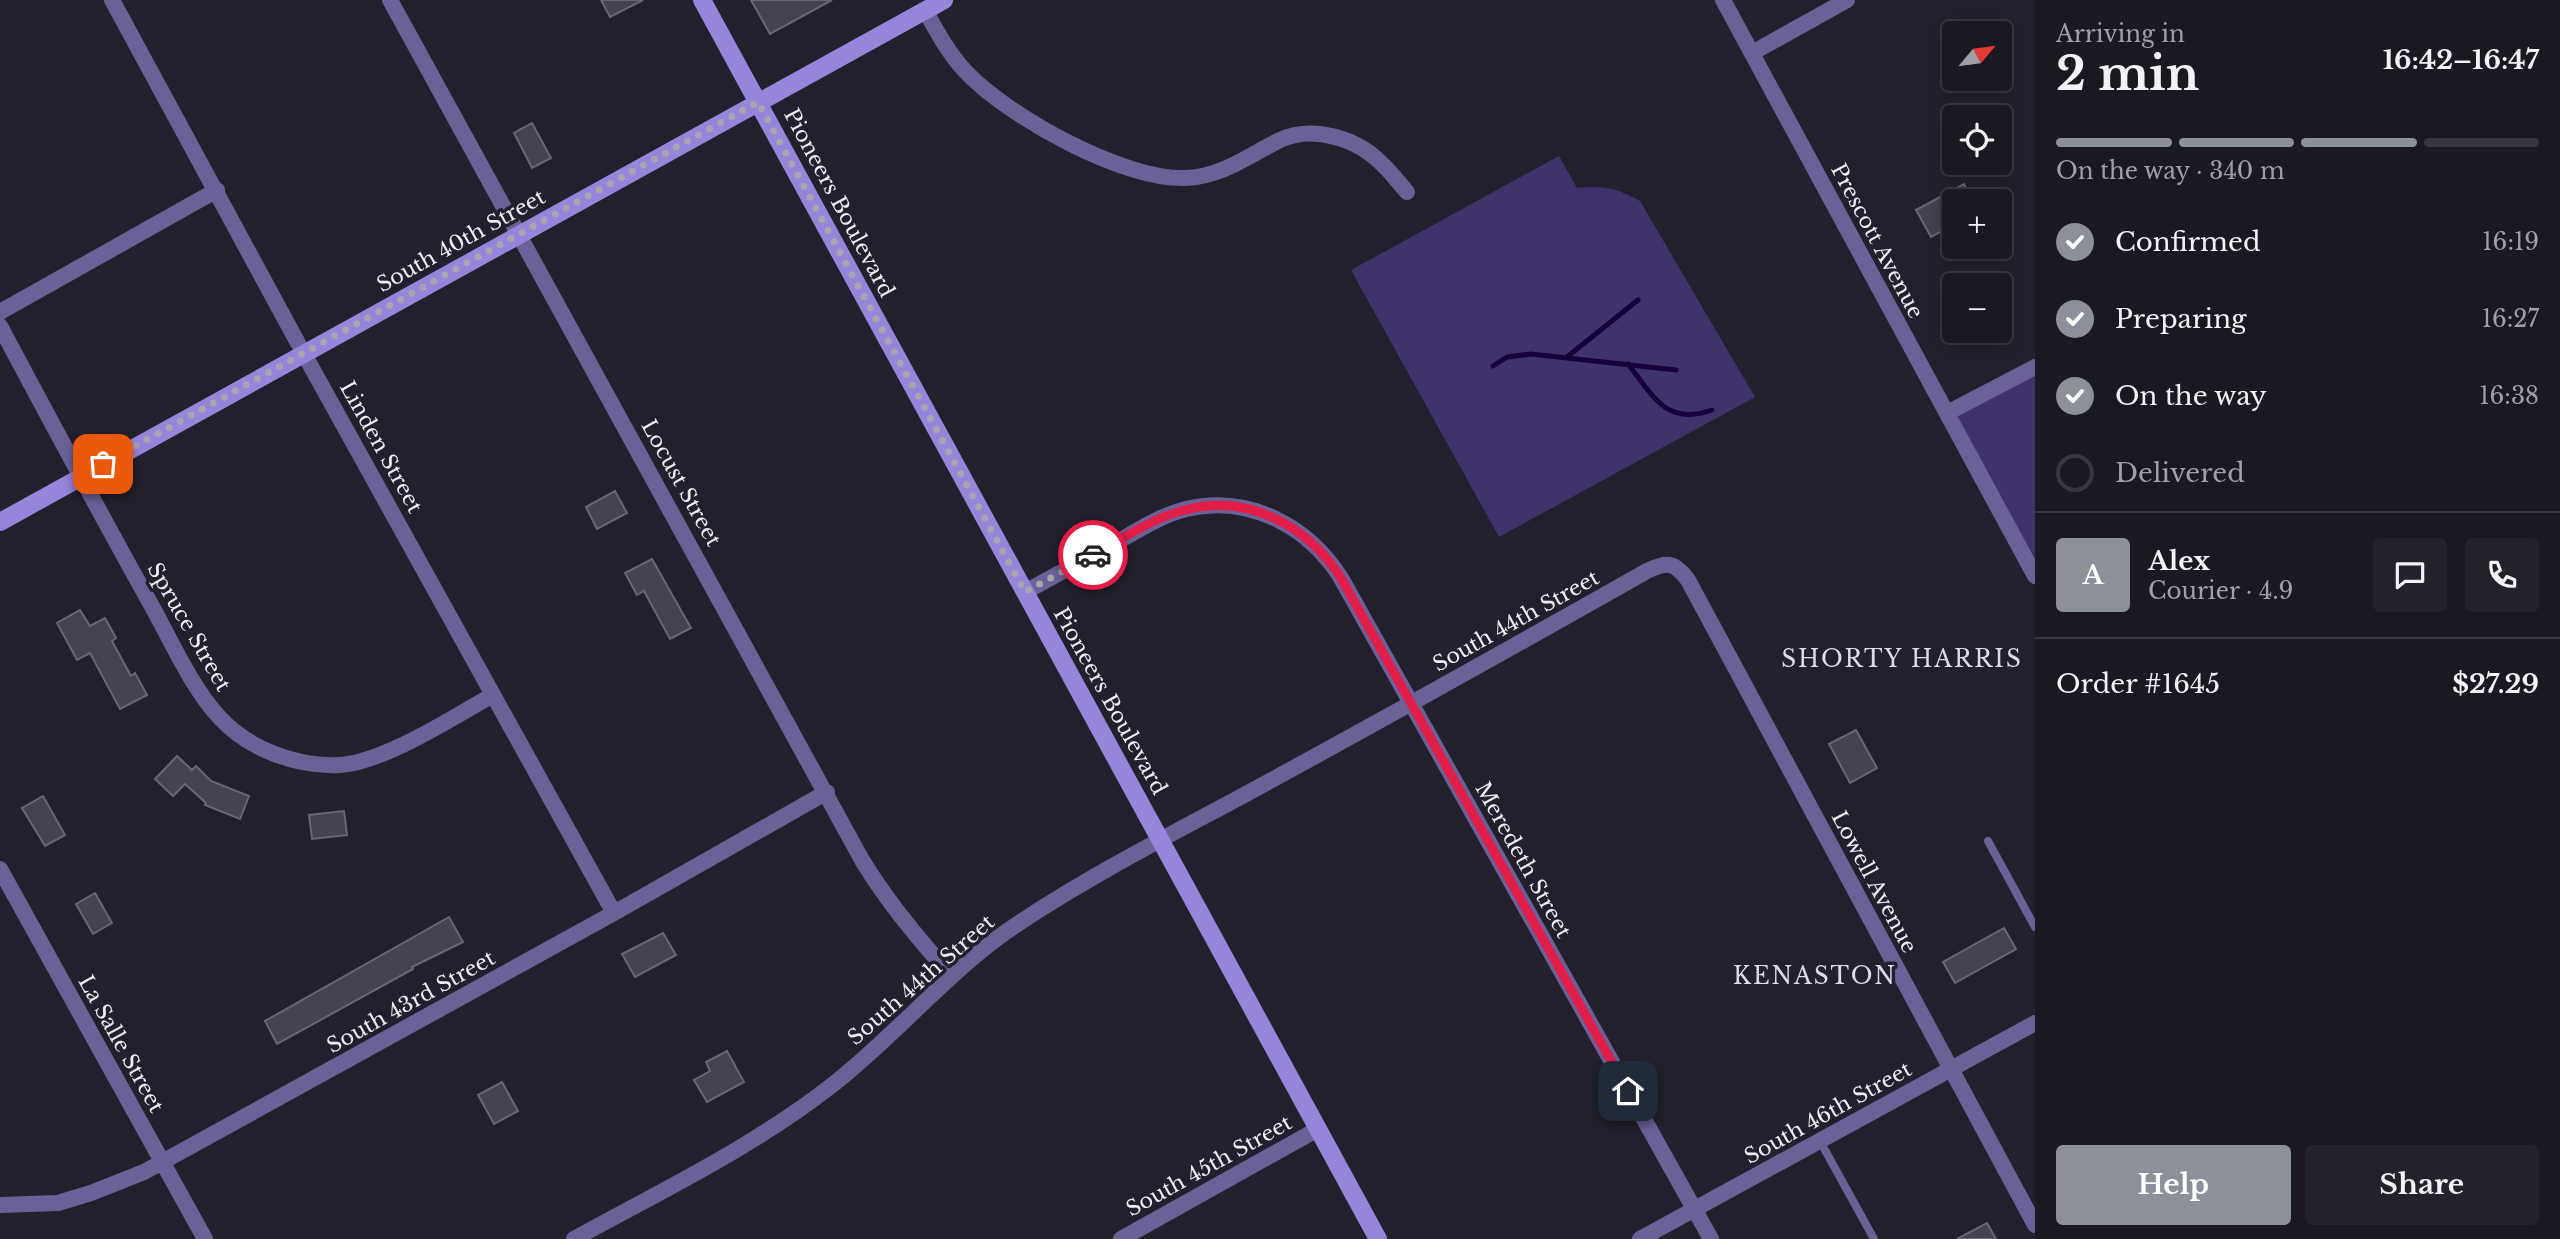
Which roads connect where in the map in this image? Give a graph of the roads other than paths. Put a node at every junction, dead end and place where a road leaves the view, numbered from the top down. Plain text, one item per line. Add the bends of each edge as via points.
1 (112, 0) edge
2 (390, 0) edge
3 (702, 0) edge
4 (944, 0) edge
5 (1723, 0) edge
6 (1847, 0) edge
7 (926, 10) junction
8 (1752, 53) junction
9 (758, 102) junction
10 (217, 190) junction
11 (1407, 192) dead end
12 (520, 234) junction
13 (0, 312) edge
14 (0, 326) edge
15 (305, 353) junction
16 (2035, 366) edge
17 (1947, 413) junction
18 (80, 477) junction
19 (0, 522) edge
20 (1670, 564) joint
21 (2035, 576) edge
22 (1025, 592) junction
23 (493, 695) junction
24 (1412, 704) junction
25 (827, 792) junction
26 (1160, 839) junction
27 (1988, 841) dead end
28 (0, 869) edge
29 (614, 913) junction
30 (2035, 927) edge
31 (952, 976) junction
32 (2035, 1023) edge
33 (1951, 1070) junction
34 (1318, 1129) junction
35 (1820, 1141) junction
36 (163, 1163) junction
37 (0, 1205) edge
38 (1695, 1209) junction
39 (2035, 1225) edge
40 (205, 1239) edge
41 (574, 1239) edge
42 (1121, 1239) edge
43 (1378, 1239) edge
44 (1640, 1239) edge
45 (1711, 1239) edge
46 (1874, 1239) edge

1 - 10 street, Linden Street
2 - 12 street, Locust Street
3 - 9 main road, Pioneers Boulevard
4 - 7 main road, South 40th Street
5 - 8 street, Prescott Avenue
6 - 8 street
7 - 9 main road, South 40th Street
7 - 11 street via 946,47 987,92 1023,118 1096,155 1138,170 1186,178 1227,169 1281,139 1317,134 1350,142 1381,162
8 - 17 street, Prescott Avenue
9 - 12 main road, South 40th Street
9 - 22 main road, Pioneers Boulevard
10 - 13 street
10 - 15 street, Linden Street
12 - 15 main road, South 40th Street
12 - 25 street, Locust Street
14 - 18 street, Spruce Street
15 - 18 main road, South 40th Street
15 - 23 street, Linden Street
16 - 17 street
17 - 21 street, Prescott Avenue
18 - 19 main road, South 40th Street
18 - 23 street, Spruce Street via 206,701 220,719 261,748 316,764 364,761
20 - 24 street, South 44th Street via 1647,571
20 - 33 street, Lowell Avenue via 1688,580
22 - 24 street, Meredeth Street via 1161,518 1186,509 1238,507 1278,519 1306,537 1330,561
22 - 26 main road, Pioneers Boulevard
23 - 29 street, Linden Street
24 - 26 street, South 44th Street
24 - 38 street, Meredeth Street
25 - 29 street, South 43rd Street
25 - 31 street, Locust Street via 877,884 914,935
26 - 31 street, South 44th Street via 1014,926
26 - 34 main road, Pioneers Boulevard
27 - 30 lane
28 - 36 street, La Salle Street
29 - 36 street, South 43rd Street
31 - 41 street, South 44th Street via 885,1040 800,1110
32 - 33 street, South 46th Street
33 - 35 street, South 46th Street
33 - 39 street, Lowell Avenue
34 - 42 street, South 45th Street
34 - 43 main road, Pioneers Boulevard
35 - 38 street, South 46th Street
35 - 46 lane
36 - 37 street, South 43rd Street via 58,1203
36 - 40 street, La Salle Street
38 - 44 street, South 46th Street
38 - 45 street, Meredeth Street

